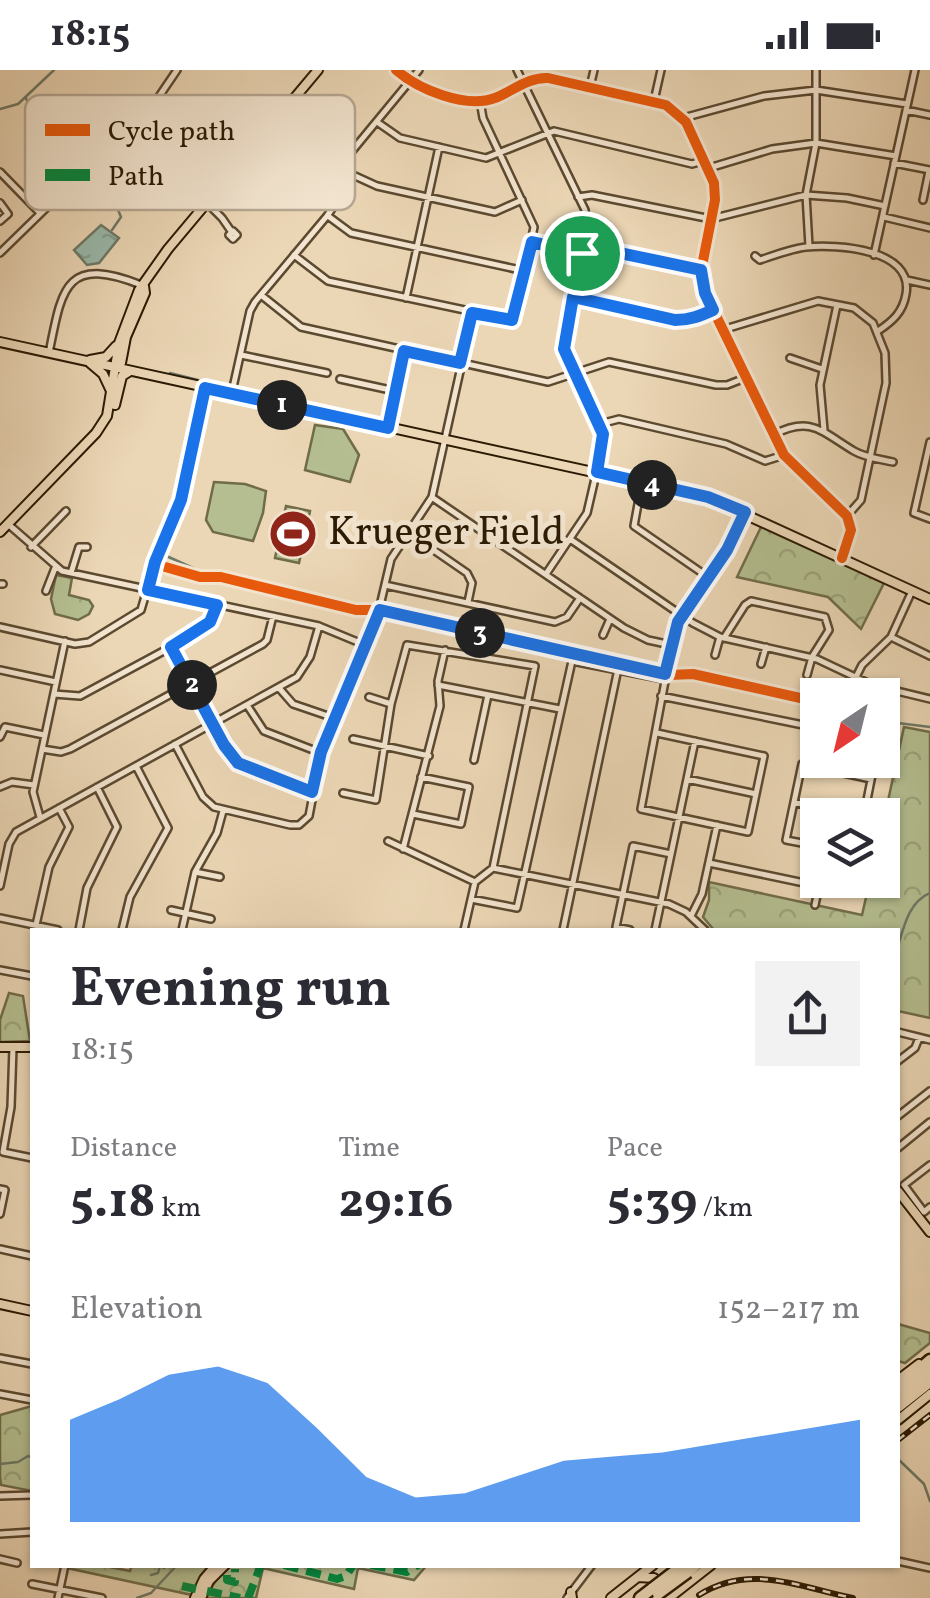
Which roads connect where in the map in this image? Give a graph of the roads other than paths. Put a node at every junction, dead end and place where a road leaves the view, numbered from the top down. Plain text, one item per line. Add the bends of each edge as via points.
1 (177, 70) edge
2 (318, 70) edge
3 (396, 70) edge
4 (419, 70) edge
5 (517, 70) edge
6 (594, 70) edge
7 (661, 70) edge
8 (816, 70) edge
9 (915, 70) edge
10 (410, 82) junction
11 (524, 84) junction
12 (590, 88) junction
13 (816, 90) junction
14 (161, 95) edge
15 (297, 95) edge
16 (480, 101) junction
17 (654, 102) junction
18 (906, 107) junction
19 (930, 115) edge
20 (683, 118) junction
21 (376, 121) junction
22 (547, 132) junction
23 (816, 143) junction
24 (355, 147) edge
25 (439, 147) junction
26 (500, 154) junction
27 (706, 160) junction
28 (895, 160) junction
29 (710, 168) junction
30 (930, 170) edge
31 (0, 172) edge
32 (355, 176) edge
33 (6, 178) junction
34 (0, 184) edge
35 (806, 195) junction
36 (578, 197) junction
37 (25, 198) edge
38 (427, 198) junction
39 (522, 200) junction
40 (923, 200) dead end
41 (0, 203) edge
42 (885, 206) junction
43 (36, 210) edge
44 (44, 210) edge
45 (201, 210) edge
46 (212, 210) edge
47 (331, 210) edge
48 (40, 214) junction
49 (327, 216) junction
50 (883, 217) junction
51 (711, 220) junction
52 (0, 222) edge
53 (930, 228) edge
54 (231, 231) dead end
55 (532, 242) junction
56 (809, 247) junction
57 (416, 248) junction
58 (583, 250) junction
59 (0, 252) edge
60 (294, 255) junction
61 (874, 255) junction
62 (755, 256) dead end
63 (701, 270) junction
64 (525, 272) junction
65 (906, 280) junction
66 (930, 285) edge
67 (144, 286) junction
68 (261, 295) junction
69 (573, 297) junction
70 (406, 298) junction
71 (838, 304) junction
72 (713, 310) junction
73 (472, 313) junction
74 (722, 330) junction
75 (878, 330) junction
76 (0, 342) edge
77 (122, 344) junction
78 (404, 351) junction
79 (49, 353) junction
80 (240, 355) junction
81 (790, 358) dead end
82 (86, 361) junction
83 (460, 363) junction
84 (116, 368) junction
85 (822, 369) junction
86 (130, 371) junction
87 (327, 373) dead end
88 (146, 374) junction
89 (574, 374) junction
90 (745, 378) junction
91 (340, 379) dead end
92 (205, 388) junction
93 (396, 392) junction
94 (112, 394) junction
95 (232, 394) junction
96 (107, 416) junction
97 (599, 425) junction
98 (388, 428) junction
99 (824, 430) junction
100 (773, 436) junction
101 (445, 441) junction
102 (930, 442) edge
103 (784, 455) junction
104 (870, 457) junction
105 (893, 462) dead end
106 (925, 468) edge
107 (597, 472) junction
108 (930, 475) edge
109 (642, 482) junction
110 (432, 497) junction
111 (66, 511) dead end
112 (745, 512) junction
113 (847, 516) junction
114 (930, 519) edge
115 (8, 524) junction
116 (0, 532) edge
117 (408, 533) junction
118 (570, 539) junction
119 (31, 547) junction
120 (87, 547) dead end
121 (842, 558) junction
122 (55, 568) junction
123 (71, 573) junction
124 (546, 574) junction
125 (708, 576) junction
126 (386, 585) junction
127 (148, 590) junction
128 (46, 591) dead end
129 (912, 591) junction
130 (580, 598) junction
131 (930, 600) edge
132 (468, 603) junction
133 (217, 605) junction
134 (273, 616) junction
135 (682, 616) junction
136 (610, 619) junction
137 (319, 626) junction
138 (0, 627) edge
139 (603, 635) dead end
140 (891, 637) junction
141 (722, 638) junction
142 (65, 641) junction
143 (365, 645) junction
144 (671, 645) junction
145 (171, 647) junction
146 (766, 647) junction
147 (445, 650) junction
148 (715, 654) dead end
149 (930, 656) edge
150 (812, 658) junction
151 (761, 664) dead end
152 (618, 669) junction
153 (0, 670) edge
154 (808, 675) dead end
155 (855, 677) junction
156 (664, 679) junction
157 (56, 682) junction
158 (191, 684) junction
159 (438, 685) junction
160 (279, 688) junction
161 (54, 694) junction
162 (488, 695) junction
163 (661, 696) junction
164 (369, 697) dead end
165 (930, 699) edge
166 (527, 702) junction
167 (392, 704) junction
168 (247, 705) junction
169 (560, 709) junction
170 (6, 717) dead end
171 (334, 718) junction
172 (212, 724) junction
173 (800, 724) edge
174 (5, 726) junction
175 (657, 734) junction
176 (44, 735) junction
177 (0, 737) edge
178 (354, 739) dead end
179 (695, 741) junction
180 (175, 744) junction
181 (386, 746) junction
182 (42, 749) junction
183 (321, 752) junction
184 (429, 756) junction
185 (474, 760) dead end
186 (136, 766) junction
187 (421, 777) junction
188 (687, 779) junction
189 (872, 779) joint
190 (34, 785) junction
191 (0, 787) edge
192 (97, 787) junction
193 (312, 792) junction
194 (344, 793) dead end
195 (756, 794) junction
196 (866, 798) edge
197 (794, 802) junction
198 (800, 803) edge
199 (59, 808) junction
200 (223, 810) junction
201 (413, 814) junction
202 (40, 817) junction
203 (679, 817) junction
204 (717, 825) junction
205 (217, 832) junction
206 (226, 836) dead end
207 (388, 842) dead end
208 (800, 843) edge
209 (403, 849) junction
210 (671, 854) junction
211 (709, 862) junction
212 (493, 868) junction
213 (195, 872) junction
214 (525, 873) junction
215 (220, 877) dead end
216 (474, 882) junction
217 (800, 882) edge
218 (573, 883) junction
219 (0, 886) edge
220 (623, 894) junction
221 (817, 898) edge
222 (471, 899) junction
223 (661, 902) junction
224 (816, 905) dead end
225 (171, 910) dead end
226 (186, 913) junction
227 (692, 916) junction
228 (0, 918) edge
229 (211, 919) dead end
230 (36, 925) junction
231 (49, 928) edge
232 (78, 928) edge
233 (122, 928) edge
234 (182, 928) edge
235 (464, 928) edge
236 (563, 928) edge
237 (616, 928) edge
238 (655, 928) edge
239 (703, 928) edge
240 (0, 970) edge
241 (30, 976) edge
242 (900, 1032) edge
243 (919, 1037) junction
244 (930, 1040) edge
245 (30, 1046) edge
246 (0, 1047) edge
247 (13, 1048) junction
248 (900, 1059) edge
249 (930, 1091) edge
250 (900, 1114) edge
251 (930, 1122) edge
252 (900, 1146) edge
253 (2, 1152) edge
254 (30, 1158) edge
255 (930, 1165) edge
256 (2, 1190) edge
257 (900, 1193) edge
258 (930, 1207) edge
259 (0, 1214) edge
260 (930, 1232) edge
261 (0, 1249) edge
262 (30, 1254) edge
263 (0, 1304) edge
264 (30, 1311) edge
265 (0, 1358) edge
266 (930, 1358) edge
267 (30, 1364) edge
268 (930, 1371) edge
269 (900, 1382) edge
270 (930, 1382) edge
271 (0, 1394) edge
272 (930, 1394) edge
273 (30, 1400) edge
274 (900, 1402) edge
275 (900, 1403) edge
276 (900, 1418) edge
277 (30, 1495) edge
278 (0, 1496) edge
279 (30, 1532) edge
280 (0, 1534) edge
281 (0, 1560) edge
282 (900, 1562) edge
283 (16, 1563) dead end
284 (64, 1568) edge
285 (213, 1568) edge
286 (222, 1568) edge
287 (590, 1568) edge
288 (651, 1568) edge
289 (658, 1568) edge
290 (672, 1568) edge
291 (930, 1568) edge
292 (689, 1569) edge
293 (636, 1578) junction
294 (32, 1584) dead end
295 (60, 1590) junction
296 (659, 1595) edge
297 (680, 1595) edge
298 (570, 1596) edge
299 (58, 1598) edge
300 (102, 1598) edge
301 (198, 1598) edge
302 (611, 1598) edge
303 (640, 1598) edge

1 - 14 street
2 - 15 main road
3 - 10 street
4 - 10 street
5 - 11 street
6 - 12 street
7 - 17 street
8 - 13 street
9 - 18 street
10 - 16 street
10 - 21 street
11 - 12 street via 541,78
11 - 16 street
11 - 22 street
12 - 17 street
13 - 18 street
13 - 20 street
13 - 23 street
16 - 26 street
17 - 20 street
18 - 19 street
18 - 28 street
20 - 27 street
21 - 24 street
21 - 25 street via 394,136
22 - 26 street
22 - 27 street via 692,164
22 - 36 street
23 - 28 street
23 - 29 street
23 - 35 street
25 - 26 street via 486,158
25 - 38 street
26 - 39 street
27 - 29 street
28 - 30 street
28 - 42 street
29 - 51 street
30 - 40 street
31 - 33 street
32 - 38 street
33 - 34 street
33 - 37 street
35 - 42 street
35 - 51 street
35 - 56 street
36 - 51 street
36 - 58 street via 588,224
38 - 39 street via 495,212
38 - 57 street
39 - 55 street via 534,228
41 - 52 street via 8,214
42 - 50 street
43 - 48 street
44 - 48 street
45 - 67 main road
46 - 54 street
47 - 49 street
48 - 59 street
49 - 57 street via 351,233
49 - 60 street
50 - 53 street
50 - 61 street
51 - 63 street
55 - 58 street
55 - 64 street
56 - 61 street
56 - 62 street
57 - 64 street
57 - 70 street
58 - 63 street
58 - 69 street
60 - 68 street
60 - 70 street via 328,281
61 - 65 street via 894,262
63 - 72 street
64 - 73 street via 512,320
65 - 66 street
65 - 75 street via 902,308
67 - 77 main road
67 - 79 street via 111,276 74,279 62,295
68 - 78 street via 301,327
68 - 80 street via 250,311
69 - 72 street via 675,320
69 - 89 street via 564,341
70 - 73 street
71 - 74 street via 804,303
71 - 75 street via 860,311
71 - 85 street
72 - 74 street
73 - 83 street
74 - 90 street
75 - 104 street via 886,383
76 - 79 main road
77 - 82 main road
77 - 84 main road
77 - 88 main road via 128,361
78 - 83 street
78 - 93 street
79 - 82 main road
80 - 87 street
80 - 95 street
81 - 85 street
82 - 84 main road
82 - 94 main road via 104,374
83 - 89 street via 548,382
83 - 101 street
84 - 86 main road
84 - 94 main road
85 - 99 street
86 - 88 main road
86 - 96 main road
88 - 92 main road
89 - 90 street via 609,362 716,385
89 - 97 street
90 - 100 street
91 - 93 street
92 - 95 main road
92 - 127 street via 181,500
93 - 98 street
94 - 96 main road
95 - 98 main road
96 - 115 main road
97 - 103 street via 619,419 765,460
97 - 107 street via 604,444
98 - 101 main road
99 - 100 street via 799,426
99 - 104 street
100 - 103 street
101 - 107 main road
101 - 110 street
102 - 106 street
103 - 113 street
104 - 105 street
104 - 113 street via 859,506
106 - 108 street
106 - 114 street via 914,514
107 - 109 main road
107 - 118 street via 589,509
109 - 112 main road
109 - 125 street via 634,526
110 - 117 street
110 - 124 street
111 - 119 street
112 - 121 main road
112 - 125 street
113 - 121 street via 851,530
115 - 116 main road
115 - 119 street
117 - 126 street via 391,559
117 - 132 street via 467,573
118 - 124 street
118 - 135 street
119 - 122 street
120 - 123 street via 74,554
121 - 129 main road
122 - 123 street
122 - 128 street
123 - 127 street
124 - 130 street
125 - 135 street
126 - 132 street
126 - 143 street
127 - 133 street
127 - 142 street via 135,616 90,642
129 - 131 main road
129 - 140 street
130 - 132 street via 555,622
130 - 136 street
133 - 134 street
133 - 145 street via 210,622
134 - 137 street
134 - 158 street via 263,644
135 - 141 street
135 - 144 street
136 - 139 street
136 - 144 street
137 - 143 street
137 - 160 street via 305,667
138 - 142 street
140 - 149 street
140 - 155 street
141 - 146 street
141 - 148 street
141 - 150 street via 744,605 755,601 827,619 830,630
142 - 157 street
143 - 171 street
144 - 156 street
145 - 158 street
145 - 161 street via 80,696
146 - 150 street
146 - 151 street
147 - 159 street
147 - 166 street via 535,666
147 - 167 street via 406,645
150 - 154 street
150 - 155 street
152 - 156 street
152 - 169 street via 572,661
152 - 218 street
153 - 157 street
155 - 165 street
156 - 163 street
157 - 161 street
158 - 172 street
158 - 182 street via 70,750
159 - 162 street
159 - 184 street
160 - 168 street
160 - 171 street via 293,704
161 - 176 street
162 - 166 street
162 - 185 street
163 - 173 street
163 - 175 street
164 - 167 street
166 - 169 street
166 - 212 street
167 - 181 street
168 - 172 street
168 - 183 street via 264,730
169 - 214 street
170 - 174 street
171 - 183 street
172 - 180 street
172 - 193 street via 238,763
174 - 176 street
174 - 177 street
175 - 179 street
175 - 203 street via 641,809
176 - 182 street
178 - 181 street
179 - 188 street
179 - 195 street via 764,756
180 - 186 street
180 - 200 street via 203,797
181 - 184 street
181 - 194 street via 376,800
182 - 190 street
183 - 193 street
184 - 187 street
186 - 192 street
186 - 233 street via 168,828 130,897
187 - 201 street
187 - 201 street via 470,787 462,824
188 - 195 street
188 - 203 street
189 - 196 street
189 - 197 street via 802,764
190 - 191 street
190 - 202 street
192 - 199 street
192 - 232 street via 117,832 87,888
193 - 200 street via 309,816 298,824
195 - 204 street via 748,832
197 - 198 street
197 - 208 street via 786,840
199 - 202 street
199 - 230 street via 69,827 49,867
200 - 205 street
201 - 209 street
202 - 219 street via 11,838
203 - 204 street
203 - 210 street
204 - 211 street
205 - 206 street
205 - 213 street
207 - 209 street
209 - 216 street
210 - 220 street via 634,846
210 - 223 street
211 - 217 street
211 - 227 street
212 - 214 street
212 - 216 street
213 - 215 street
213 - 226 street
214 - 218 street
214 - 222 street via 518,908
216 - 222 street
218 - 220 street
218 - 236 street
220 - 223 street
220 - 237 street
221 - 224 street
222 - 235 street
223 - 227 street
223 - 238 street
225 - 226 street
226 - 229 street
226 - 234 street
227 - 239 street
228 - 230 street
230 - 231 street
240 - 241 street
242 - 243 street
243 - 244 street
243 - 248 street
245 - 247 main road
246 - 247 main road
247 - 253 street
249 - 250 street
251 - 252 street
253 - 254 street
255 - 258 street via 904,1185 924,1212
256 - 259 street
257 - 260 main road
261 - 262 street
263 - 264 main road
265 - 267 street
266 - 269 highway
268 - 274 highway
270 - 275 highway
271 - 273 street
272 - 276 main road
277 - 278 street
279 - 280 street
281 - 283 street
282 - 291 street
284 - 295 street
285 - 301 main road
286 - 301 main road
287 - 298 street
288 - 293 main road
289 - 297 main road
290 - 292 main road via 680,1579
292 - 296 highway, bridge
292 - 297 main road
293 - 296 main road via 654,1578
293 - 302 main road
294 - 295 street
295 - 299 street
295 - 300 street
296 - 297 main road
296 - 303 highway

